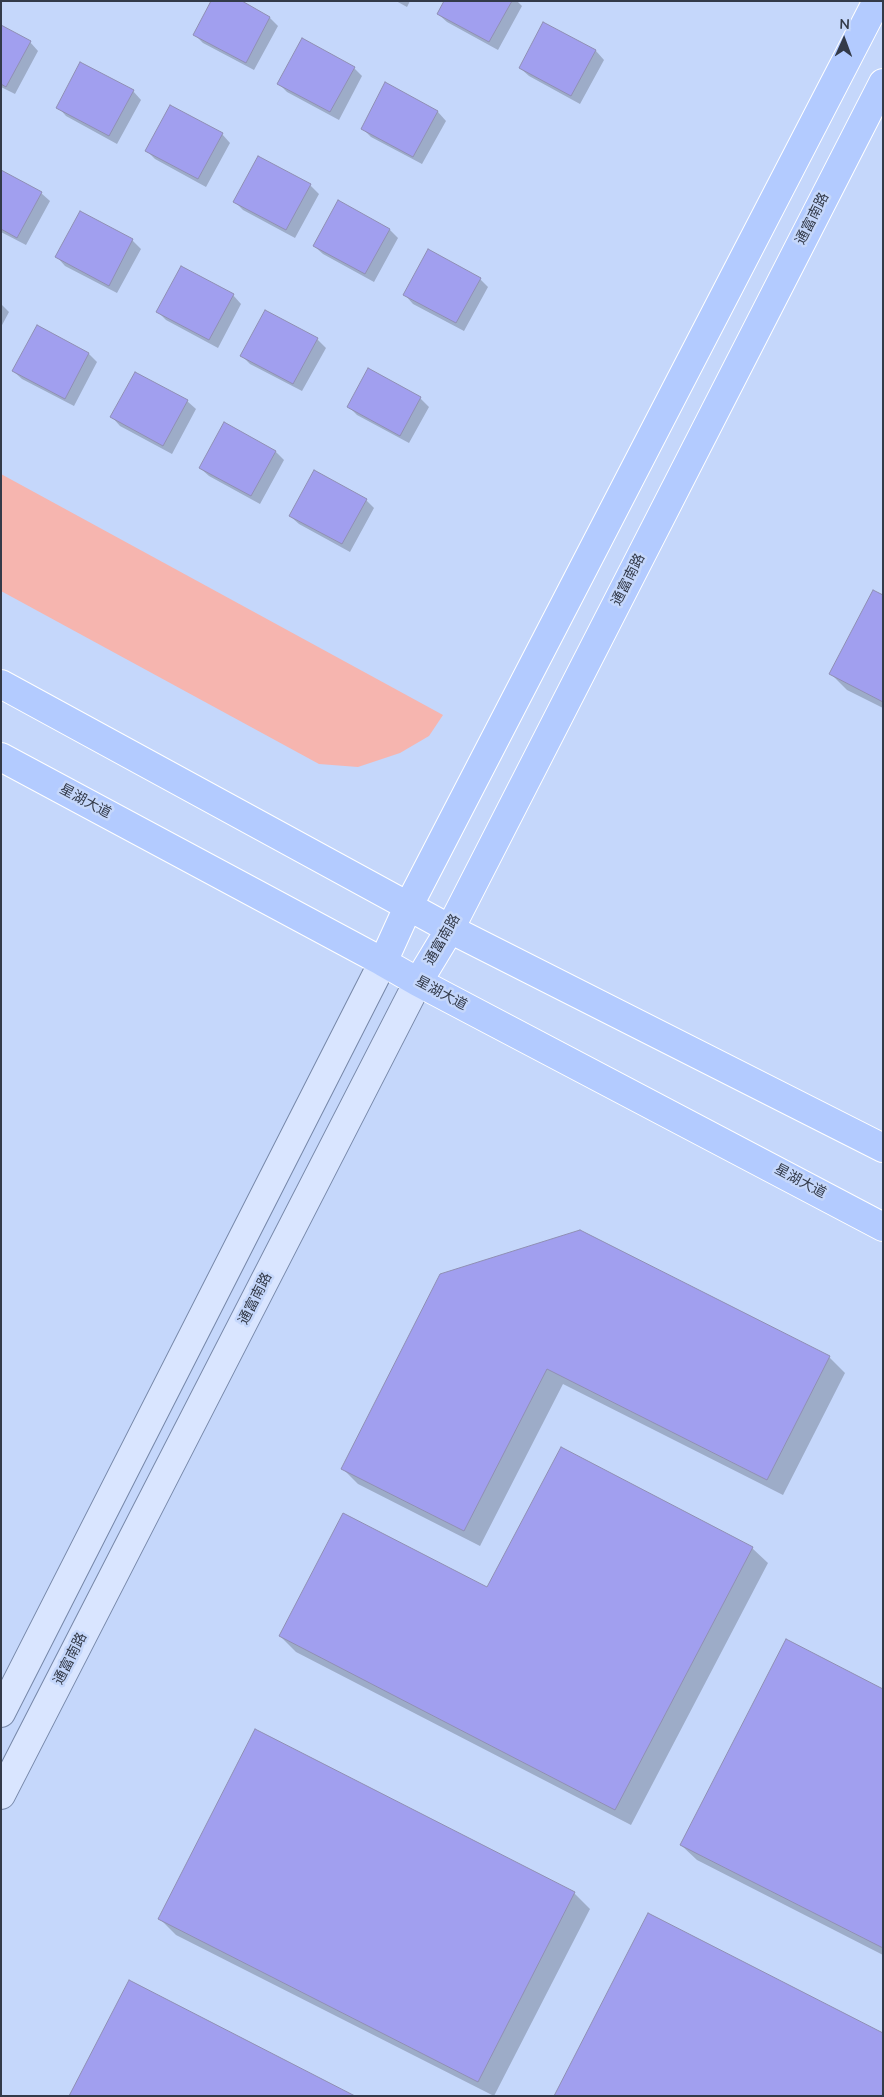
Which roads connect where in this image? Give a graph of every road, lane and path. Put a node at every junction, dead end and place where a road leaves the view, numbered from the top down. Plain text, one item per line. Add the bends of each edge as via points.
1 (877, 1) edge
2 (883, 83) edge
3 (1, 684) edge
4 (1, 757) edge
5 (408, 907) junction
6 (450, 929) junction
7 (384, 962) junction
8 (418, 982) junction
9 (883, 1148) edge
10 (883, 1227) edge
11 (1, 1713) edge
12 (1, 1795) edge

1 - 5 main road
2 - 6 main road, 通富南路
3 - 5 main road
4 - 7 main road, 星湖大道
5 - 6 main road
5 - 7 main road
6 - 8 main road, 通富南路
6 - 9 main road
7 - 8 main road, 星湖大道
7 - 11 main road
8 - 10 main road, 星湖大道
8 - 12 main road, 通富南路

